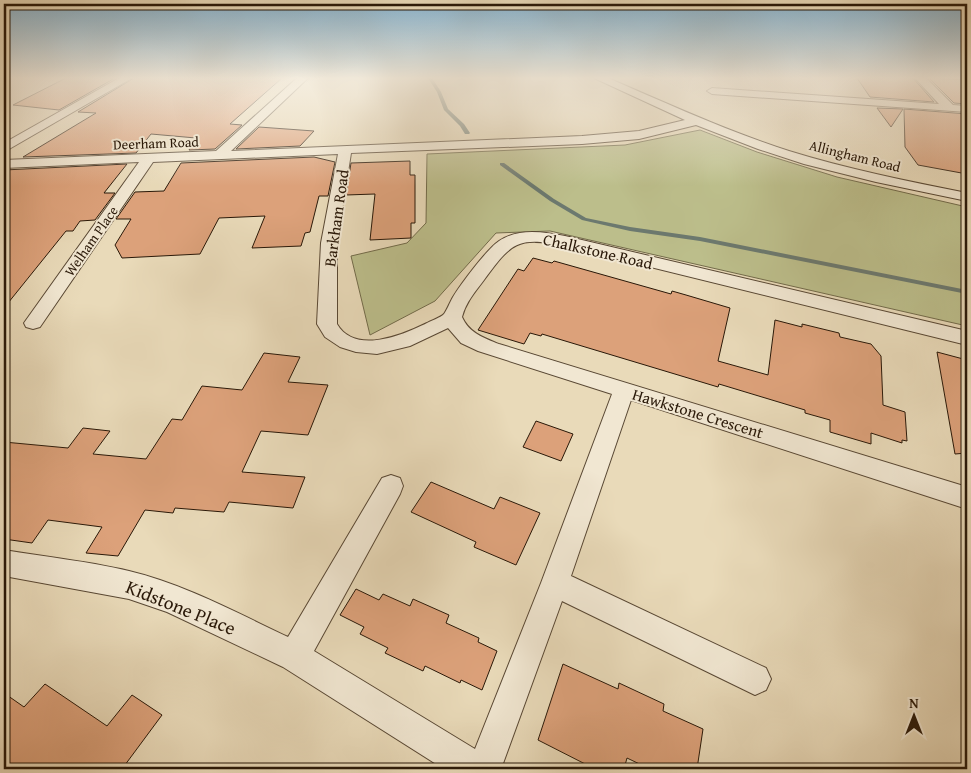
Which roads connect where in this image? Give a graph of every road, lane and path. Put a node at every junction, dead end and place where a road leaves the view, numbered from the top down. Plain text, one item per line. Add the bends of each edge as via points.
1 (64, 114) edge
2 (264, 114) edge
3 (680, 114) edge
4 (696, 121) junction
5 (4, 148) edge
6 (345, 151) junction
7 (218, 156) junction
8 (149, 158) junction
9 (4, 164) edge
10 (967, 197) edge
11 (453, 317) junction
12 (33, 323) dead end
13 (967, 338) edge
14 (624, 390) junction
15 (391, 486) dead end
16 (967, 498) edge
17 (4, 563) edge
18 (556, 584) junction
19 (294, 656) junction
20 (755, 679) dead end
21 (475, 769) edge
22 (484, 769) edge

1 - 5 street
2 - 7 street
3 - 4 street, Allingham Road
4 - 6 street, Deerham Road via 618,138
4 - 10 street, Allingham Road via 794,156
6 - 7 street, Deerham Road
6 - 11 street, Barkham Road via 329,243 326,324 330,333 352,344 394,344
7 - 8 street, Deerham Road
8 - 9 street, Deerham Road
8 - 12 street, Welham Place
11 - 13 street, Chalkstone Road via 460,301 496,252 512,241 530,237 602,250
11 - 14 street via 462,335 479,344
14 - 16 street, Hawkstone Crescent
14 - 18 street, Hawkstone Crescent
15 - 19 street
17 - 19 street, Kidstone Place via 129,585 195,610
18 - 20 street
18 - 22 street, Hawkstone Crescent
19 - 21 street, Kidstone Place

